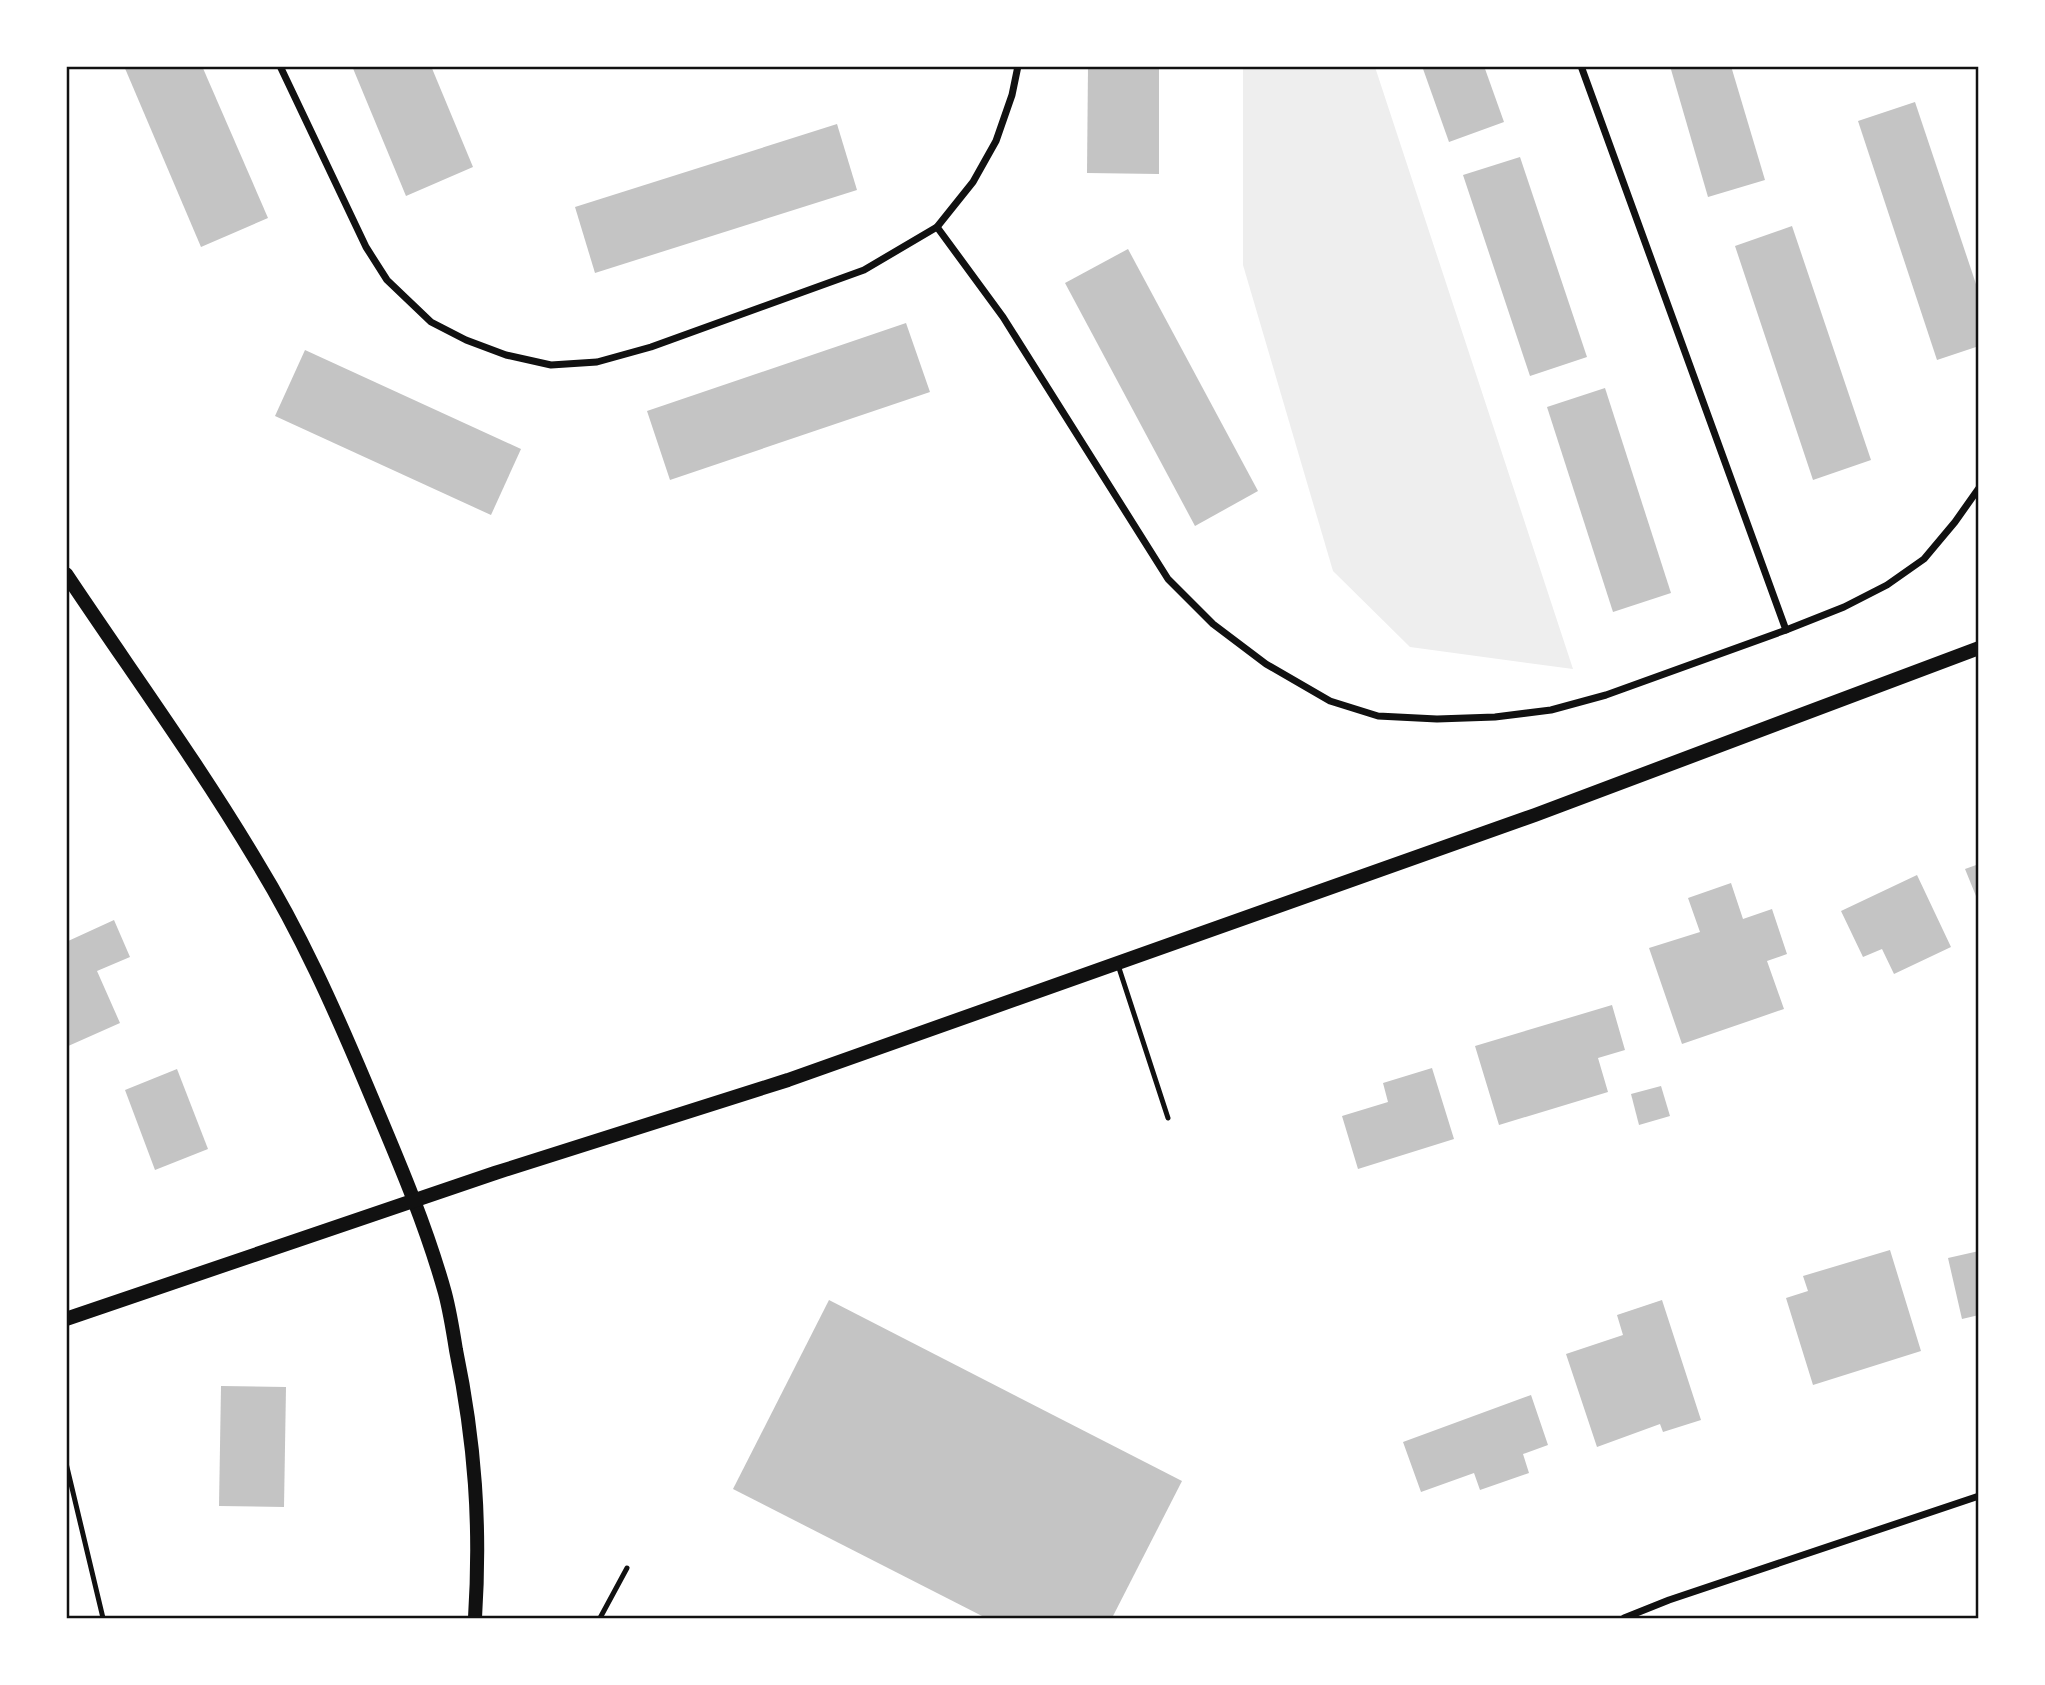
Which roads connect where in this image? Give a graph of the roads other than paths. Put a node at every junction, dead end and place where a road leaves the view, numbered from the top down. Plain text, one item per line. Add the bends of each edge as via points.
1 (281, 66) edge
2 (1018, 66) edge
3 (1581, 66) edge
4 (937, 227) junction
5 (1979, 488) edge
6 (66, 574) edge
7 (1786, 630) junction
8 (1979, 648) edge
9 (1117, 963) junction
10 (1168, 1118) dead end
11 (415, 1200) junction
12 (66, 1319) edge
13 (66, 1463) edge
14 (1979, 1496) edge
15 (627, 1569) dead end
16 (103, 1619) edge
17 (475, 1619) edge
18 (600, 1619) edge
19 (1624, 1619) edge

1 - 4 street via 366,247 387,280 431,322 506,355 551,365 597,362 651,347 864,270
2 - 4 street via 996,141 973,182
3 - 7 street
4 - 7 street via 1003,317 1168,579 1213,624 1266,664 1330,701 1378,716 1437,719 1551,710 1606,695
5 - 7 street via 1924,559 1844,607
6 - 11 main road via 259,864 332,1007
8 - 9 main road via 1535,815
9 - 10 lane
9 - 11 main road via 788,1080
11 - 12 main road
11 - 17 main road via 446,1294 466,1397 476,1475
13 - 16 lane
14 - 19 street
15 - 18 lane

